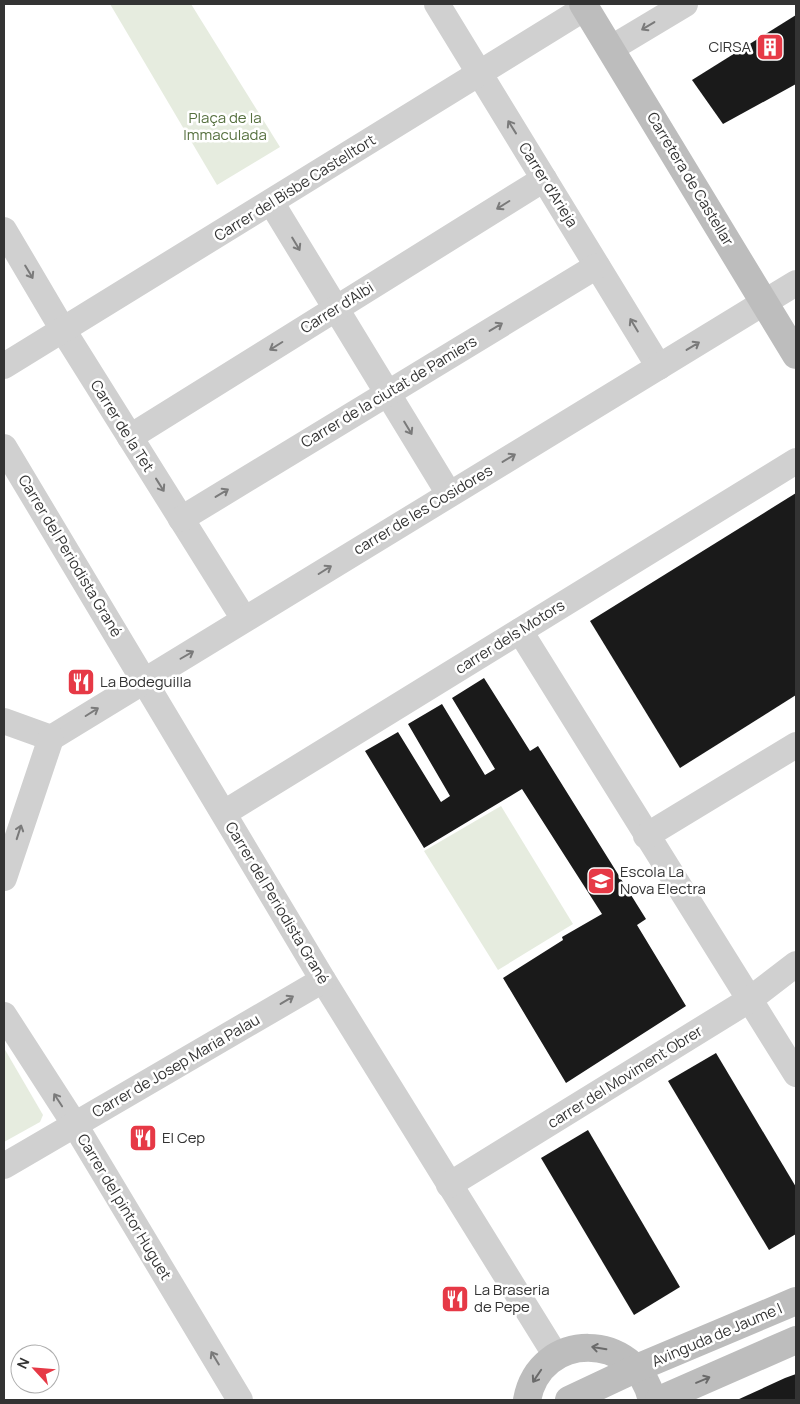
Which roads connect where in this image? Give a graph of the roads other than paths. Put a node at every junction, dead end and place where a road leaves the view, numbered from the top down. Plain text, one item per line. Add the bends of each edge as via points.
1 (437, 4) edge
2 (685, 4) edge
3 (584, 6) edge
4 (610, 49) junction
5 (480, 74) junction
6 (544, 179) junction
7 (271, 202) junction
8 (4, 230) edge
9 (597, 266) junction
10 (796, 283) edge
11 (764, 302) junction
12 (336, 309) junction
13 (63, 330) junction
14 (796, 355) edge
15 (4, 366) edge
16 (659, 367) junction
17 (387, 393) junction
18 (130, 437) junction
19 (4, 447) edge
20 (796, 462) edge
21 (449, 494) junction
22 (180, 519) junction
23 (244, 620) junction
24 (520, 631) junction
25 (145, 679) junction
26 (4, 721) edge
27 (51, 738) junction
28 (796, 745) edge
29 (224, 813) junction
30 (646, 836) junction
31 (4, 878) edge
32 (796, 964) edge
33 (323, 980) junction
34 (749, 1000) junction
35 (4, 1015) edge
36 (796, 1074) edge
37 (75, 1125) junction
38 (4, 1166) edge
39 (449, 1185) junction
40 (796, 1301) edge
41 (796, 1340) edge
42 (556, 1356) junction
43 (637, 1368) junction
44 (240, 1400) edge
45 (527, 1400) edge
46 (569, 1400) edge
47 (652, 1400) edge
48 (659, 1400) edge

1 - 5 street, Carrer d'Arieja
2 -> 4 street
3 - 4 street, Carretera de Castellar
3 - 5 street, Carrer del Bisbe Castelltort
4 - 11 street, Carretera de Castellar
6 -> 5 street, Carrer d'Arieja
5 - 7 street, Carrer del Bisbe Castelltort
6 - 9 street, Carrer d'Arieja
6 -> 12 street, Carrer d'Albi
7 -> 12 street
7 - 13 street, Carrer del Bisbe Castelltort
8 -> 13 street, Carrer de la Tet
16 -> 9 street, Carrer d'Arieja
17 -> 9 street, Carrer de la ciutat de Pamiers
10 - 11 street, carrer de les Cosidores
11 - 14 street, Carretera de Castellar
16 -> 11 street, carrer de les Cosidores
12 - 17 street
12 -> 18 street, Carrer d'Albi
13 - 15 street, Carrer del Bisbe Castelltort
13 - 18 street, Carrer de la Tet
21 -> 16 street, carrer de les Cosidores
17 -> 21 street
22 -> 17 street, Carrer de la ciutat de Pamiers
18 -> 22 street, Carrer de la Tet
19 - 25 street, Carrer del Periodista Grané
20 - 24 street, carrer dels Motors
23 -> 21 street, carrer de les Cosidores
22 - 23 street, Carrer de la Tet
25 -> 23 street, carrer de les Cosidores
24 - 29 street, carrer dels Motors
24 - 30 street
27 -> 25 street, carrer de les Cosidores
25 - 29 street, Carrer del Periodista Grané
26 - 27 street
31 -> 27 street
28 - 30 street
29 - 33 street, Carrer del Periodista Grané
30 - 34 street
32 - 34 street, carrer del Moviment Obrer
37 -> 33 street, Carrer de Josep Maria Palau
33 - 39 street, Carrer del Periodista Grané
34 - 36 street
34 - 39 street, carrer del Moviment Obrer
37 -> 35 street, Carrer del pintor Huguet
37 - 38 street, Carrer de Josep Maria Palau
44 -> 37 street, Carrer del pintor Huguet
39 - 42 street, Carrer del Periodista Grané
40 - 43 street, Avinguda de Jaume I
48 -> 41 street
43 -> 42 street, Avinguda de Jaume I via 608,1349 572,1349
42 -> 45 street, Avinguda de Jaume I via 535,1377
43 - 46 street, Avinguda de Jaume I
43 - 47 street, Avinguda de Jaume I

